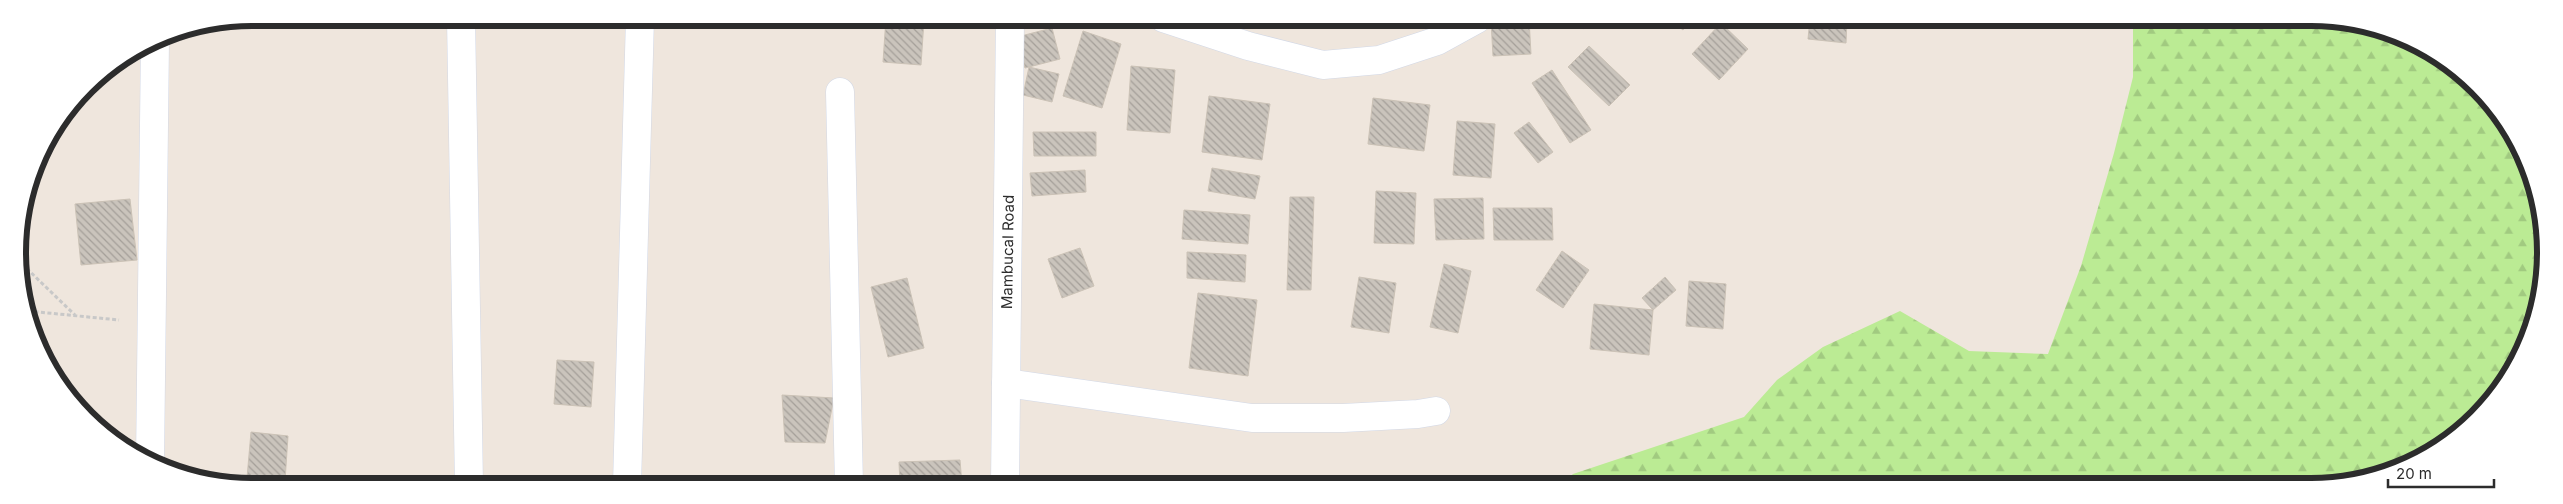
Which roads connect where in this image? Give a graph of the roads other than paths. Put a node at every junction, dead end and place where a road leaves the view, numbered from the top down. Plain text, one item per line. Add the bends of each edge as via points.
1 (461, 26) edge
2 (640, 26) edge
3 (1010, 26) edge
4 (1187, 26) edge
5 (1464, 26) edge
6 (155, 49) edge
7 (840, 92) dead end
8 (1006, 383) junction
9 (1436, 411) dead end
10 (150, 453) edge
11 (469, 478) edge
12 (627, 478) edge
13 (849, 478) edge
14 (1005, 478) edge

1 - 11 street
2 - 12 street
3 - 8 street, Mambucal Road
4 - 5 street via 1323,65 1380,60 1437,41
6 - 10 street
7 - 13 street
8 - 9 street via 1252,418 1352,417
8 - 14 street, Mambucal Road

